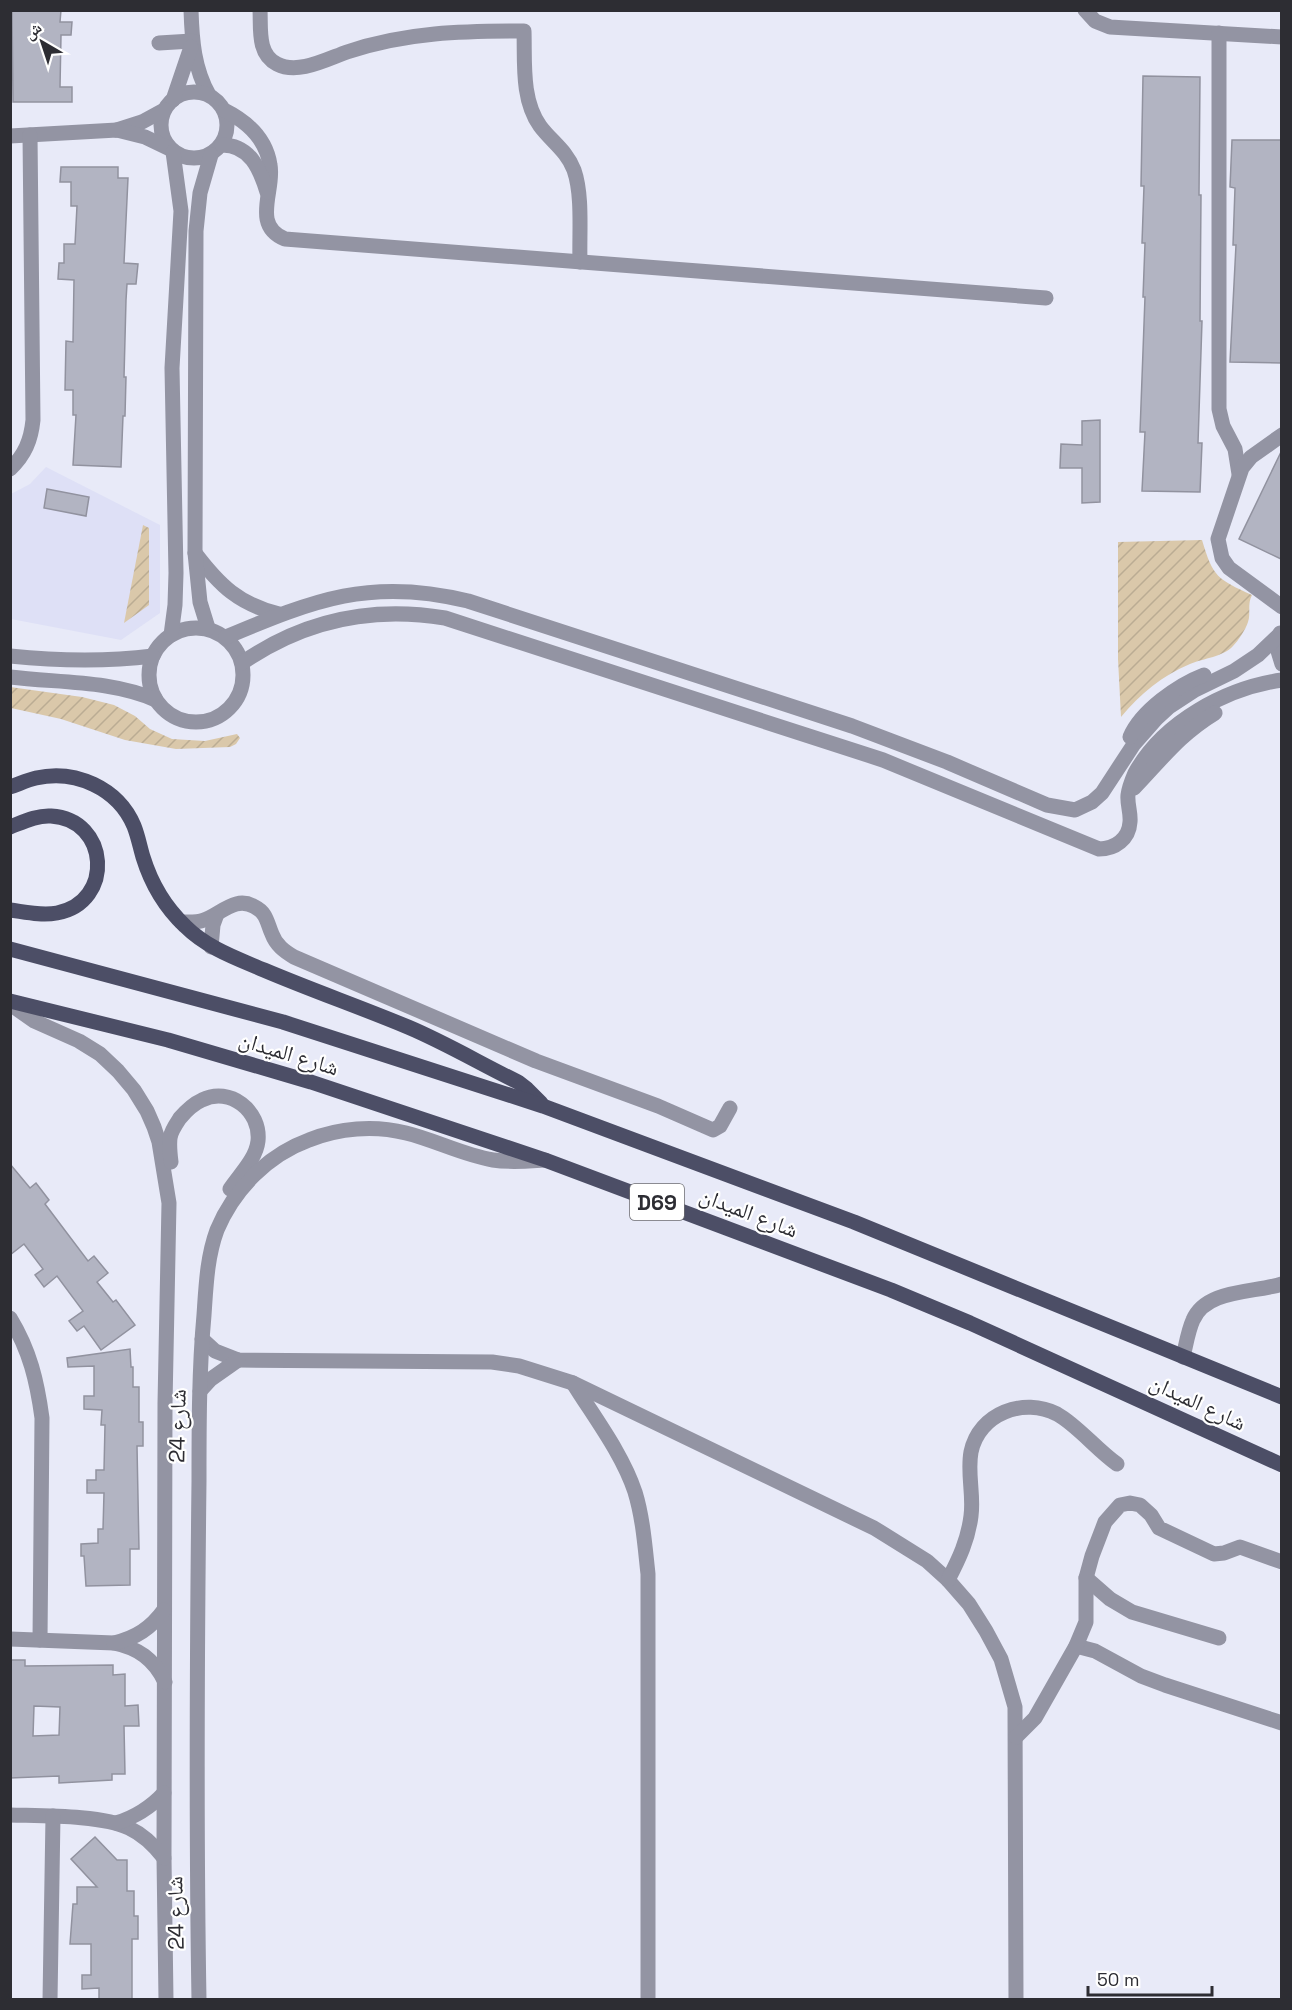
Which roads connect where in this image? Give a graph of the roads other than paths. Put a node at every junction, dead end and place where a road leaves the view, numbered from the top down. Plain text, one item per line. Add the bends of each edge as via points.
1 (191, 10) edge
2 (260, 10) edge
3 (1085, 10) edge
4 (1219, 33) junction
5 (1281, 37) edge
6 (192, 41) junction
7 (159, 43) dead end
8 (209, 95) junction
9 (169, 105) junction
10 (224, 110) junction
11 (117, 130) junction
12 (30, 135) junction
13 (10, 136) edge
14 (172, 150) junction
15 (217, 150) junction
16 (267, 192) junction
17 (580, 262) junction
18 (1046, 297) dead end
19 (172, 368) junction
20 (196, 368) junction
21 (1281, 435) edge
22 (1232, 441) junction
23 (1263, 448) junction
24 (10, 469) edge
25 (1239, 474) junction
26 (195, 553) junction
27 (1281, 607) edge
28 (279, 614) junction
29 (208, 628) junction
30 (1280, 633) edge
31 (171, 635) junction
32 (226, 637) junction
33 (10, 656) edge
34 (153, 656) junction
35 (242, 663) junction
36 (1281, 664) edge
37 (10, 677) edge
38 (1281, 680) edge
39 (1251, 687) junction
40 (1181, 693) junction
41 (156, 700) junction
42 (1194, 713) junction
43 (10, 788) edge
44 (1128, 795) junction
45 (10, 827) edge
46 (10, 910) edge
47 (217, 914) junction
48 (181, 922) junction
49 (211, 947) junction
50 (10, 949) edge
51 (10, 1002) edge
52 (543, 1106) junction
53 (730, 1108) dead end
54 (545, 1160) junction
55 (169, 1203) junction
56 (228, 1209) junction
57 (1281, 1284) edge
58 (10, 1318) edge
59 (202, 1339) junction
60 (1183, 1357) junction
61 (238, 1360) junction
62 (573, 1383) junction
63 (200, 1391) junction
64 (1281, 1397) edge
65 (1117, 1464) dead end
66 (1281, 1465) edge
67 (1281, 1562) edge
68 (1086, 1578) junction
69 (948, 1580) junction
70 (164, 1610) junction
71 (1219, 1638) dead end
72 (10, 1639) edge
73 (40, 1640) junction
74 (114, 1643) junction
75 (1076, 1646) junction
76 (165, 1682) junction
77 (1281, 1723) edge
78 (1016, 1737) junction
79 (164, 1793) junction
80 (10, 1815) edge
81 (53, 1816) junction
82 (116, 1823) junction
83 (164, 1858) junction
84 (50, 2000) edge
85 (166, 2000) edge
86 (199, 2000) edge
87 (648, 2000) edge
88 (1016, 2000) edge

1 - 6 street
2 - 17 street via 263,48 272,60 292,68 422,34 524,31 530,105 539,124 568,158 577,180
3 - 4 street via 1095,21 1110,27
4 - 5 street
4 - 22 street via 1219,409
6 - 7 street
6 - 8 street via 197,70
6 - 9 street
8 - 9 street via 190,92
8 - 10 street
9 - 11 street via 142,122
9 - 14 street via 161,118 162,135
10 - 15 street via 226,138
10 - 16 street via 249,125 262,143 270,162
11 - 12 street
11 - 14 street
12 - 13 street
12 - 24 street via 33,420 26,449
14 - 15 street via 192,159
14 - 19 street via 180,193
15 - 16 street via 239,147 246,152 261,174
15 - 20 street via 204,174 197,212
16 - 17 street via 267,221 273,232 285,239
17 - 18 street
19 - 20 street
19 - 31 street via 176,573
20 - 26 street
21 - 23 street
22 - 23 street
22 - 25 street
23 - 25 street
25 - 27 street via 1219,533 1220,552 1229,568
26 - 28 street via 233,595
26 - 29 street via 200,602
28 - 32 street
28 - 40 street via 326,599 373,591 468,601 873,734 1063,809 1080,808 1102,793 1124,759 1131,734 1141,719
29 - 31 street via 184,628
29 - 32 street
30 - 36 street
30 - 40 street via 1234,671 1204,675
31 - 34 street
32 - 35 street
33 - 34 street via 75,661
34 - 41 street via 149,683
35 - 41 street via 240,694 228,710 210,720 189,722 170,714
35 - 44 street via 293,634 334,620 387,613 426,615 464,623 872,757 1099,849 1116,845 1128,832
37 - 41 street via 108,685
38 - 39 street
39 - 42 street
39 - 44 street via 1180,738
40 - 42 street
42 - 44 street via 1151,751 1134,775
43 - 48 main road via 34,778 64,775 108,793 134,826 150,878
45 - 46 main road via 49,815 70,820 93,843 98,864 88,894 68,909 44,914
47 - 48 street via 200,921
47 - 49 street
47 - 53 street via 233,904 251,904 267,918 280,947 294,957 536,1061 709,1129 720,1126
48 - 49 main road
49 - 52 main road via 418,1032 518,1082
50 - 52 main road, شارع الميدان / D69 via 284,1022
51 - 54 main road, شارع الميدان / D69 via 300,1079
51 - 55 street, شارع 24 via 34,1021 100,1054 134,1090 159,1142
52 - 60 main road, شارع الميدان / D69 via 823,1210
54 - 56 street, شارع 24 via 492,1160 387,1129 348,1130 310,1139 279,1155 252,1177
54 - 66 main road, شارع الميدان / D69 via 960,1319
55 - 56 street via 173,1183 170,1140 175,1125 204,1099 229,1098 244,1104 252,1113 258,1141 227,1195
55 - 70 street, شارع 24
56 - 59 street, شارع 24 via 209,1255
57 - 60 street via 1219,1297 1206,1304 1192,1321
58 - 73 street via 38,1382 42,1418
59 - 61 street via 215,1351
59 - 63 street, شارع 24
60 - 64 main road, شارع الميدان / D69
61 - 62 street via 492,1362 528,1368
61 - 63 street
62 - 69 street via 874,1528 911,1550
62 - 87 street via 635,1491 645,1546
63 - 86 street, شارع 24 via 195,1822
65 - 69 street via 1069,1422 1048,1410 1011,1409 993,1418 979,1433 971,1452 968,1535
67 - 68 street via 1246,1548 1219,1554 1209,1552 1164,1532 1146,1510 1130,1503 1120,1505 1105,1522
68 - 71 street via 1132,1612
68 - 75 street via 1086,1622
69 - 78 street via 975,1613 1001,1659 1015,1707
70 - 74 street via 143,1632
70 - 76 street, شارع 24
72 - 73 street
73 - 74 street
74 - 76 street via 150,1659
75 - 77 street via 1095,1651 1164,1685
75 - 78 street via 1035,1718
76 - 79 street, شارع 24
78 - 88 street
79 - 82 street via 138,1815
79 - 83 street, شارع 24
80 - 81 street
81 - 82 street
81 - 84 street
82 - 83 street via 148,1840
83 - 85 street, شارع 24

